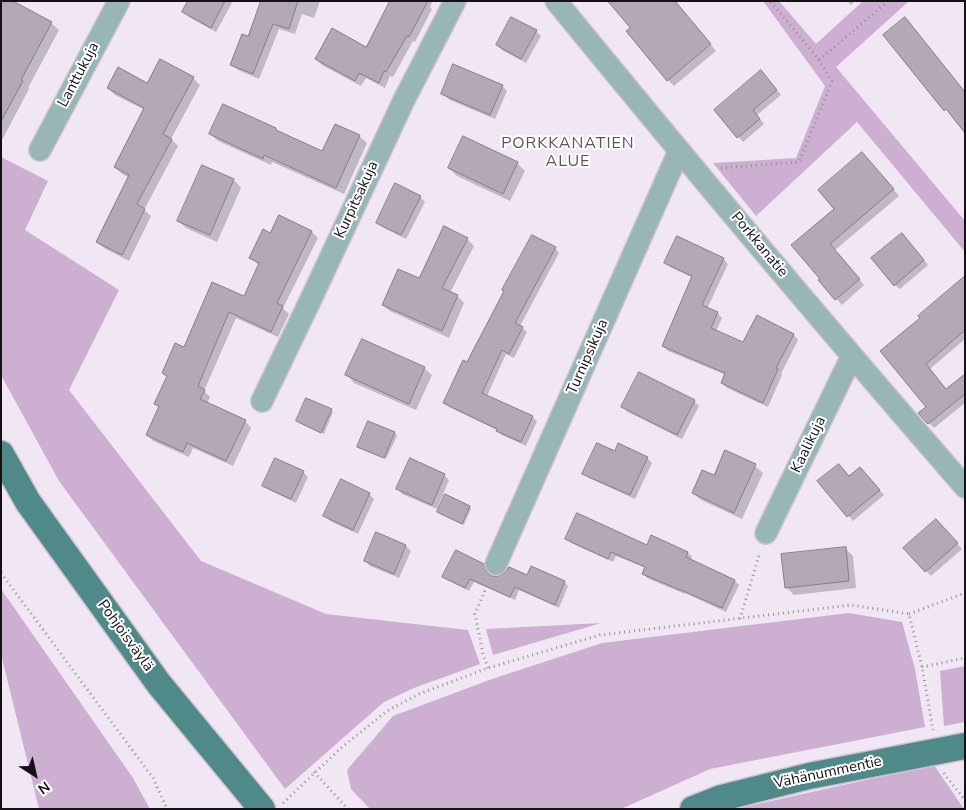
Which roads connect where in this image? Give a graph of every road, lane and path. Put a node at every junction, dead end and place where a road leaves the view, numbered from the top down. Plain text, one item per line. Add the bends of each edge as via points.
1 (119, 1) edge
2 (455, 1) edge
3 (556, 1) edge
4 (770, 1) edge
5 (888, 1) edge
6 (820, 60) junction
7 (40, 150) dead end
8 (679, 150) junction
9 (695, 170) junction
10 (852, 356) junction
11 (262, 401) dead end
12 (1, 454) edge
13 (965, 487) edge
14 (766, 533) joint
15 (496, 564) joint
16 (1, 573) edge
17 (965, 593) edge
18 (909, 614) junction
19 (740, 619) junction
20 (965, 658) edge
21 (488, 668) junction
22 (965, 746) edge
23 (314, 772) junction
24 (272, 806) edge
25 (167, 809) edge
26 (348, 809) edge
27 (692, 809) edge

1 - 7 street, Lanttukuja
2 - 11 street, Kurpitsakuja via 404,100
3 - 8 street, Porkkanatie
4 - 6 path
5 - 6 path
6 - 9 path via 832,81 799,162
8 - 9 street, Porkkanatie
8 - 15 street, Turnipsikuja
9 - 10 street, Porkkanatie
10 - 13 street, Porkkanatie
10 - 14 street, Kaalikuja
12 - 24 main road, Pohjoisväylä via 28,502 159,684
14 - 19 path
15 - 21 path via 475,614
16 - 25 path via 153,778
17 - 18 path
18 - 19 path via 851,605
18 - 20 path via 922,666
19 - 21 path via 600,634
21 - 23 path via 419,694 387,711
22 - 27 main road, Vähänummentie via 809,776 721,798
23 - 24 path
23 - 26 path

